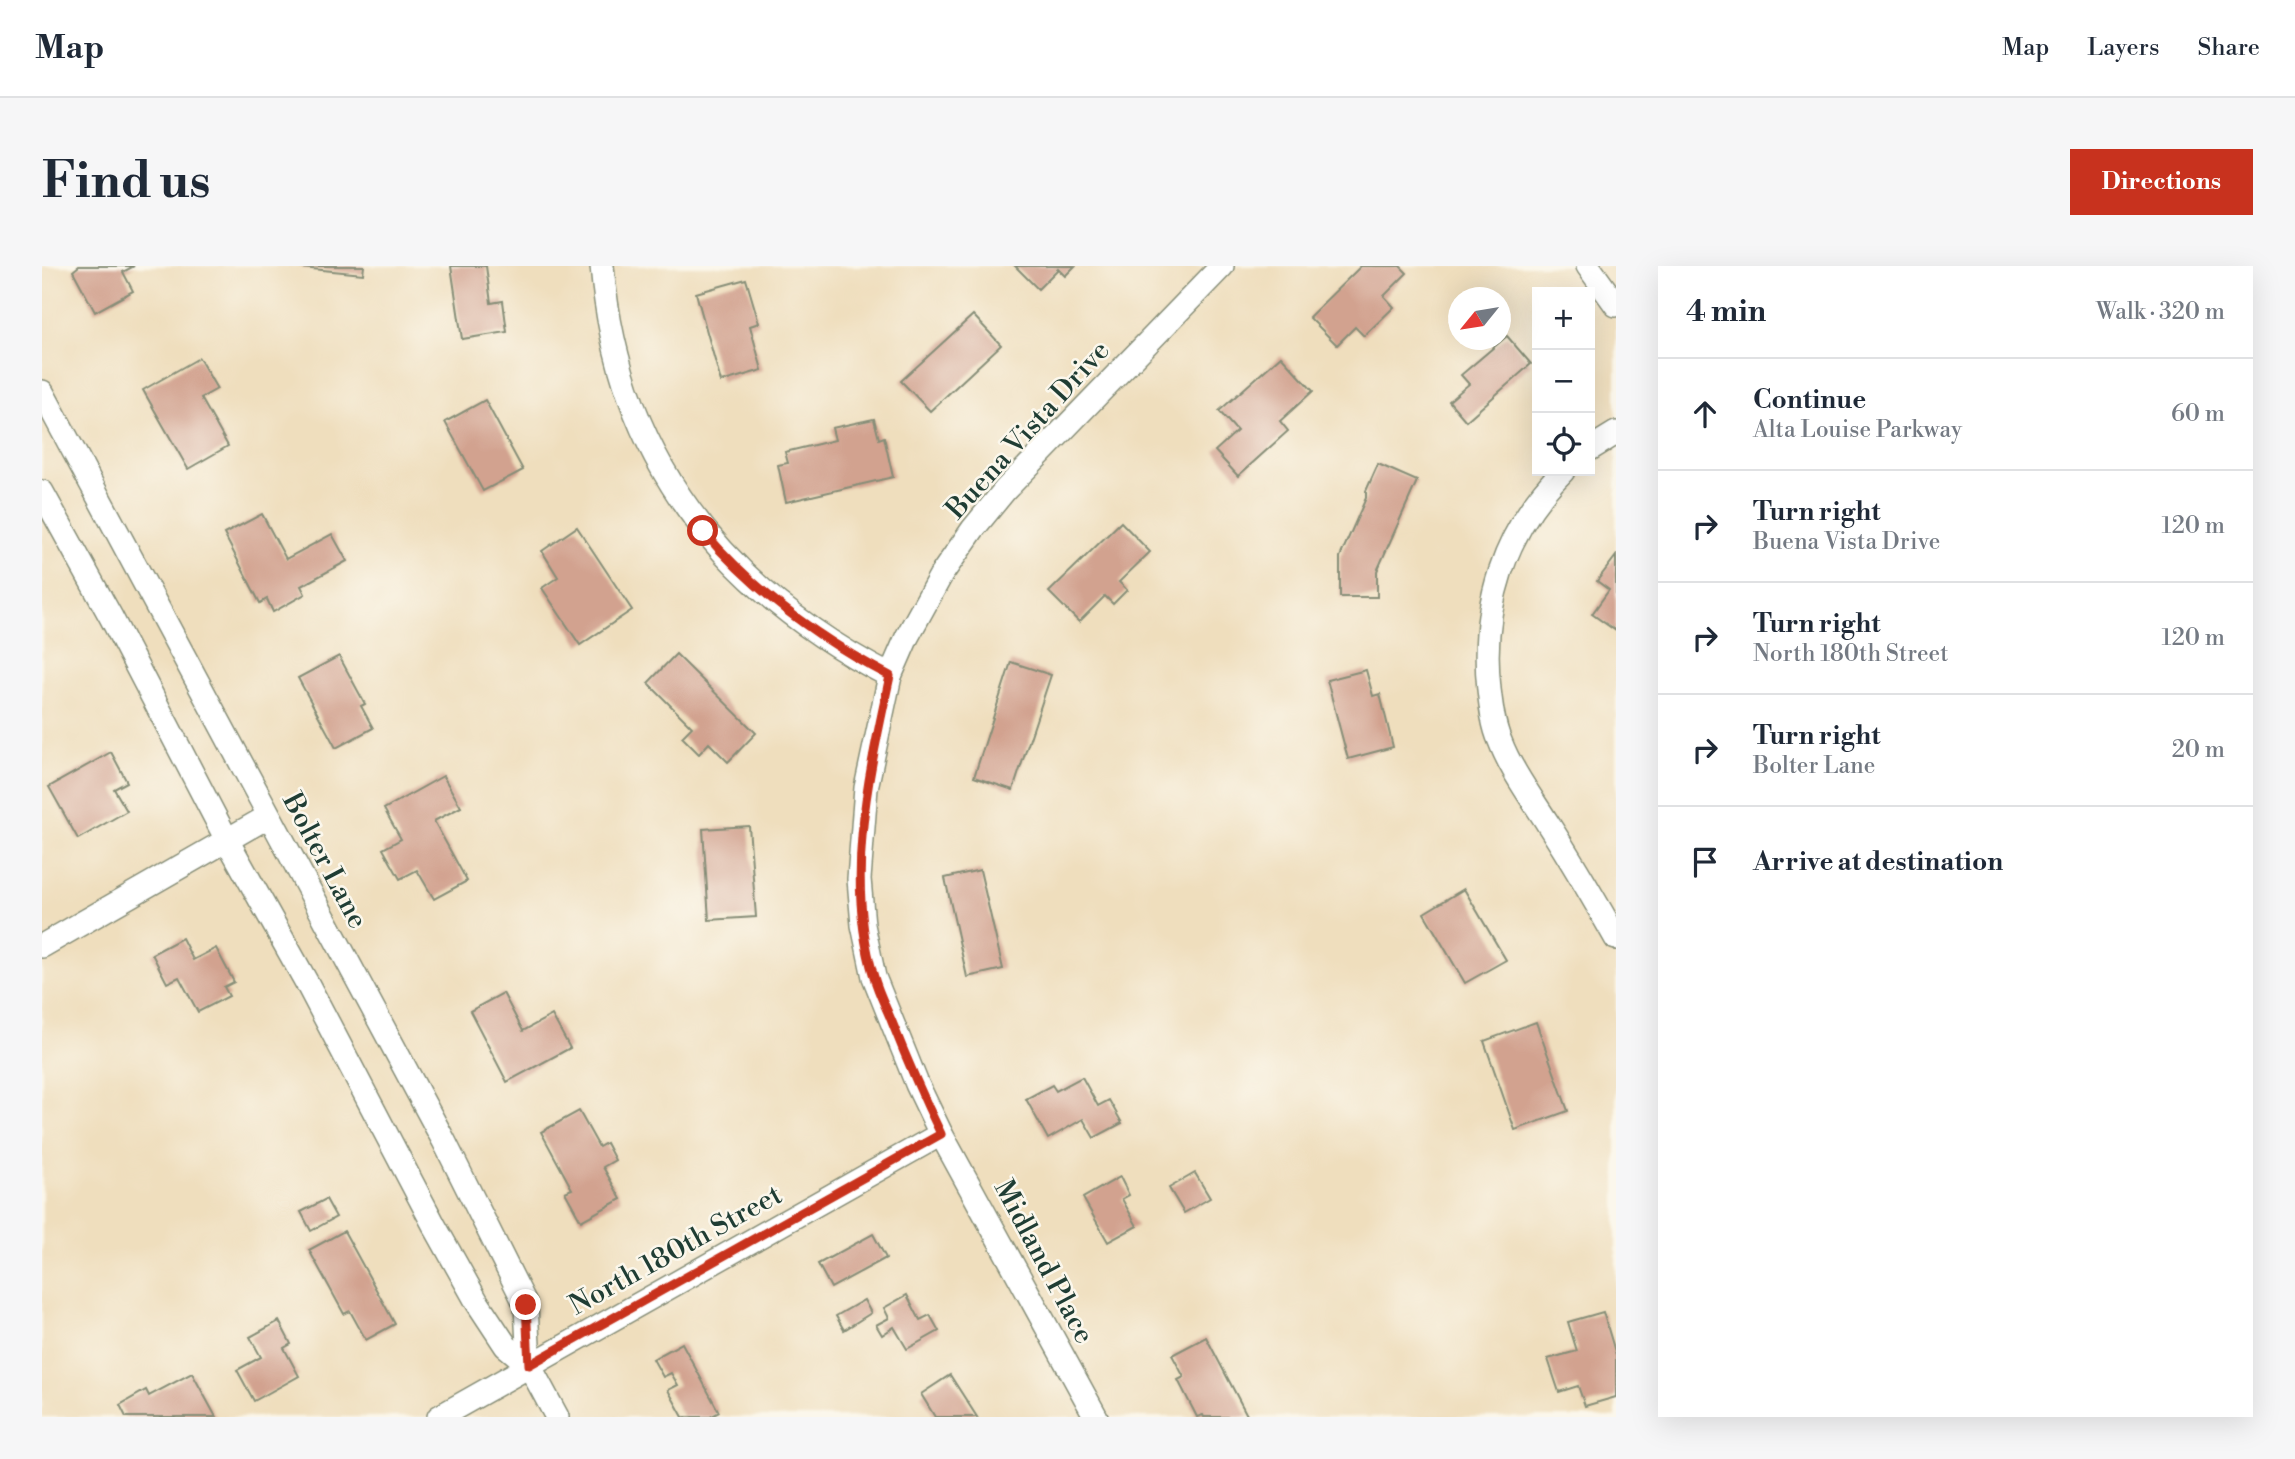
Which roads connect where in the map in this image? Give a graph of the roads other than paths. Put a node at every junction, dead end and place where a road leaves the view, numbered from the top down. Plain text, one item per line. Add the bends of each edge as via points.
1 (602, 266) edge
2 (1222, 266) edge
3 (1588, 266) edge
4 (1616, 305) edge
5 (42, 392) edge
6 (1616, 433) edge
7 (1595, 446) edge
8 (1558, 476) edge
9 (42, 492) edge
10 (890, 676) junction
11 (269, 816) junction
12 (227, 840) junction
13 (1616, 938) edge
14 (42, 946) edge
15 (941, 1134) junction
16 (529, 1365) junction
17 (439, 1417) edge
18 (557, 1417) edge
19 (1096, 1417) edge

1 - 10 street via 605,310 627,394 649,444 703,531 728,560 790,613 849,655
2 - 10 street, Buena Vista Drive via 1005,490 941,575
3 - 4 street
5 - 11 street, Bolter Lane
6 - 7 street
8 - 13 street via 1537,497 1498,575 1488,627 1492,709 1499,740 1515,771
9 - 12 street, Bolter Lane
10 - 15 street, Buena Vista Drive via 866,788 859,879 863,925 874,977
11 - 12 street
11 - 16 street, Bolter Lane via 444,1141 526,1305
12 - 14 street
12 - 16 street, Bolter Lane via 477,1301 506,1346
15 - 16 street, North 180th Street
15 - 19 street, Midland Place
16 - 17 street, North 180th Street
16 - 18 street, Bolter Lane

